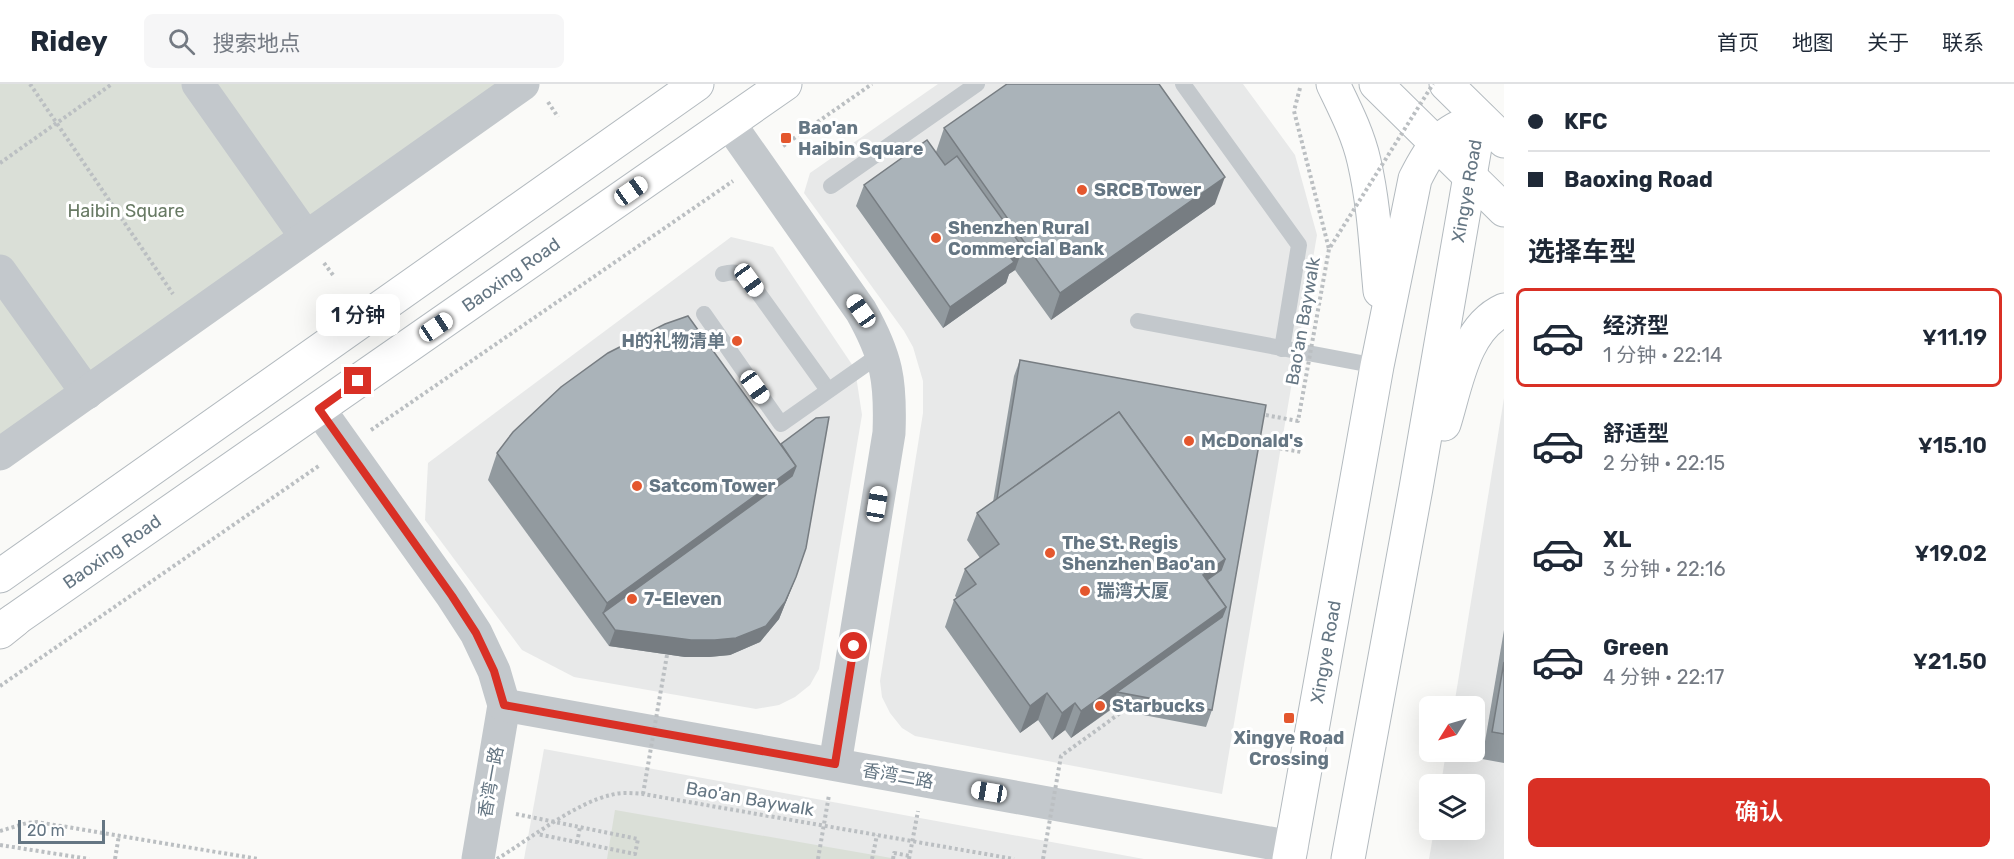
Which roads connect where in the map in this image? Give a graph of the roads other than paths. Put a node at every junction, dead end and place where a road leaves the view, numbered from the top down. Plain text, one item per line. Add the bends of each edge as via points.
1 (198, 84) edge
2 (523, 84) edge
3 (697, 84) edge
4 (785, 84) edge
5 (977, 84) edge
6 (1183, 84) edge
7 (1333, 84) edge
8 (1376, 84) edge
9 (1446, 84) edge
10 (1480, 118) junction
11 (729, 123) junction
12 (1504, 141) edge
13 (1436, 143) junction
14 (1469, 176) junction
15 (831, 186) dead end
16 (1504, 210) edge
17 (306, 237) junction
18 (0, 271) edge
19 (723, 274) dead end
20 (1504, 310) edge
21 (704, 314) dead end
22 (1138, 321) dead end
23 (1384, 330) junction
24 (1282, 349) junction
25 (882, 353) junction
26 (1377, 366) junction
27 (828, 390) junction
28 (87, 393) junction
29 (319, 409) junction
30 (0, 454) edge
31 (1416, 488) junction
32 (0, 576) edge
33 (5, 627) edge
34 (504, 705) junction
35 (835, 764) junction
36 (1291, 853) edge
37 (1351, 858) edge
38 (478, 859) edge

1 - 17 street
2 - 17 street
3 - 32 main road
4 - 11 main road, Baoxing Road
5 - 15 lane
6 - 24 lane via 1299,245
7 - 23 main road via 1364,160
8 - 13 main road
9 - 10 main road
10 - 12 main road
10 - 13 main road, Xingye Road via 1455,128
10 - 14 main road, Xingye Road
11 - 25 street via 861,311
11 - 29 main road, Baoxing Road
13 - 14 main road
13 - 23 main road, Xingye Road via 1415,178
14 - 16 main road
14 - 31 main road, Xingye Road
17 - 28 street
18 - 28 street
19 - 27 lane via 741,273 749,280
20 - 31 main road via 1486,322 1472,339 1443,427
21 - 27 lane via 781,424
22 - 24 lane
23 - 26 main road, Xingye Road
24 - 26 lane
25 - 27 lane
25 - 35 street via 888,376 889,433
26 - 36 main road, Xingye Road
28 - 30 street
29 - 33 main road, Baoxing Road
29 - 34 street via 476,633 494,671
31 - 37 main road, Xingye Road
34 - 35 street, 香湾二路
34 - 38 street, 香湾一路
35 - 36 street, 香湾二路

